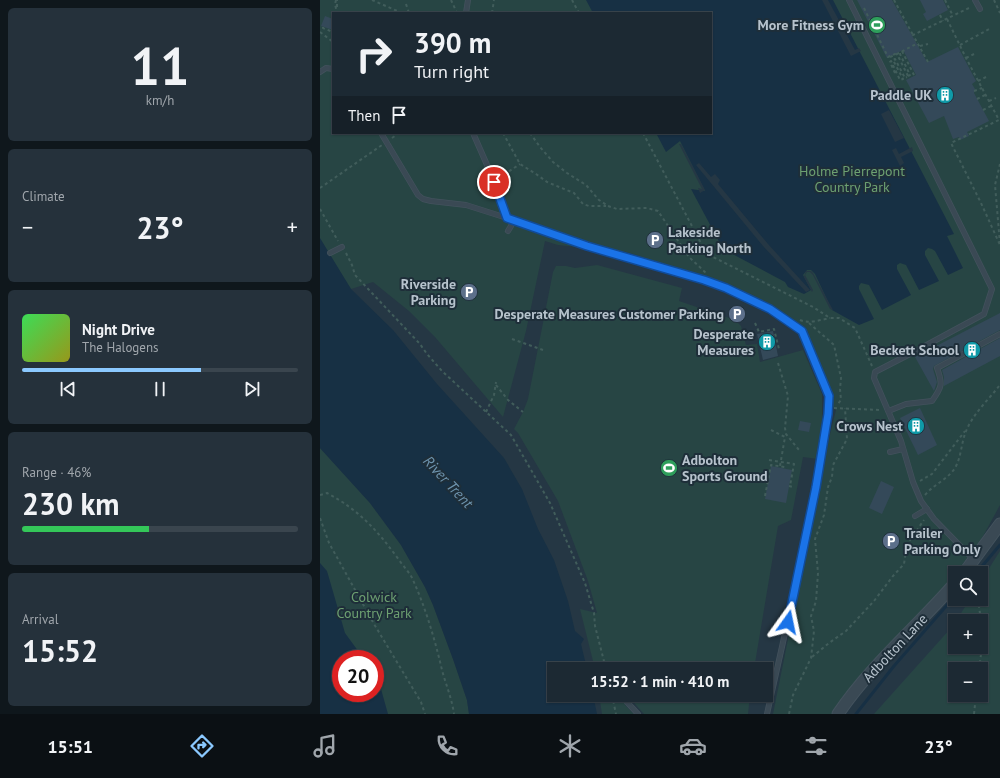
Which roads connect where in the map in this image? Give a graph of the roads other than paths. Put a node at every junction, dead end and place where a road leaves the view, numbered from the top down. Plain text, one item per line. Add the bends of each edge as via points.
1 (468, 0) edge
2 (849, 0) edge
3 (976, 2) edge
4 (980, 9) dead end
5 (466, 12) edge
6 (332, 69) edge
7 (320, 72) edge
8 (382, 134) edge
9 (473, 134) edge
10 (507, 218) junction
11 (514, 221) junction
12 (508, 231) dead end
13 (342, 246) road end
14 (330, 253) dead end
15 (1000, 334) edge
16 (888, 410) junction
17 (903, 449) junction
18 (890, 452) dead end
19 (928, 511) junction
20 (915, 516) dead end
21 (1000, 524) edge
22 (973, 559) junction
23 (968, 566) edge
24 (948, 590) edge
25 (627, 702) edge
26 (638, 714) edge
27 (767, 714) edge
28 (838, 714) edge

1 - 5 lane
2 - 16 lane via 992,289 984,314 875,372 874,378
3 - 4 lane
6 - 7 lane via 326,68
8 - 10 lane via 418,195 423,199 463,204
9 - 10 lane
10 - 11 lane
11 - 12 lane
11 - 27 lane via 587,246 714,283 770,309 802,331 829,396 806,540
13 - 14 lane
15 - 16 lane via 937,368 941,388 932,401 906,404
16 - 17 lane
17 - 18 lane
17 - 19 lane via 920,500
19 - 20 lane
19 - 22 lane
21 - 22 street
22 - 23 street
24 - 28 street, Adbolton Lane via 872,671
25 - 26 lane

